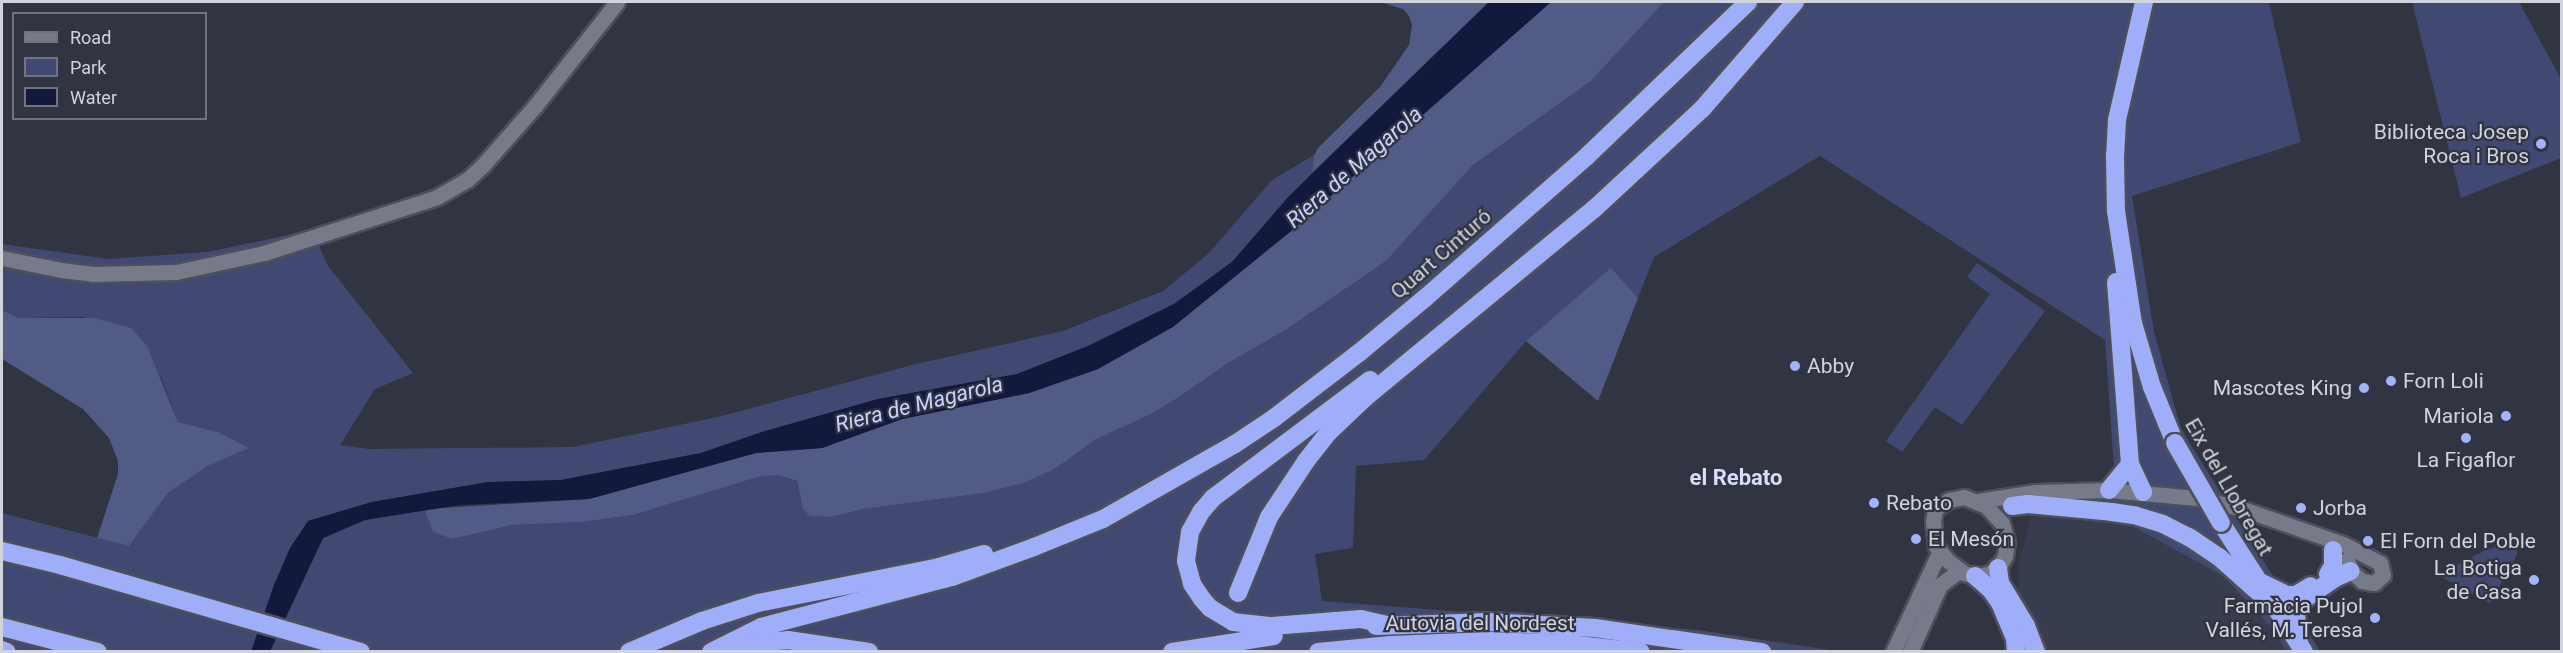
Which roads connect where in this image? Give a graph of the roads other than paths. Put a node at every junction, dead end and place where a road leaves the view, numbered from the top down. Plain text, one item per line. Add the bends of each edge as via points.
1 (617, 2) edge
2 (1748, 2) edge
3 (1795, 2) edge
4 (2132, 2) edge
5 (2144, 2) edge
6 (2117, 120) junction
7 (1575, 226) junction
8 (2118, 236) junction
9 (2, 258) edge
10 (2130, 465) junction
11 (2109, 490) junction
12 (2035, 492) junction
13 (2143, 492) junction
14 (1133, 501) junction
15 (1977, 501) junction
16 (2012, 506) junction
17 (2002, 523) junction
18 (2, 544) edge
19 (2, 551) edge
20 (1939, 553) junction
21 (2344, 555) junction
22 (60, 565) junction
23 (1998, 568) junction
24 (1968, 573) junction
25 (2258, 582) junction
26 (1238, 593) tunnel mouth
27 (2276, 608) junction
28 (1386, 625) junction
29 (2, 627) edge
30 (1288, 636) junction
31 (2302, 648) edge
32 (2, 650) edge
33 (90, 650) edge
34 (7, 651) edge
35 (361, 651) edge
36 (629, 651) edge
37 (711, 651) edge
38 (730, 651) edge
39 (869, 651) edge
40 (1172, 651) edge
41 (1208, 651) edge
42 (1318, 651) edge
43 (1641, 651) edge
44 (1742, 651) edge
45 (1762, 651) edge
46 (1893, 651) edge
47 (1910, 651) edge
48 (2016, 651) edge
49 (2036, 651) edge

1 - 9 street via 483,165 467,180 437,197 264,253 176,272 93,274
2 - 14 highway, Quart Cinturó via 1587,156 1360,352 1235,444
3 - 7 highway via 1702,109
4 - 6 highway, Eix del Llobregat via 2114,94
5 - 6 highway, Eix del Llobregat
6 - 8 highway, Eix del Llobregat
7 - 26 highway via 1367,396 1329,432 1269,518
7 - 28 highway via 1213,498 1190,532 1185,551 1189,577 1202,599 1223,617 1258,626 1361,619
8 - 10 highway via 2115,264
8 - 25 highway, Eix del Llobregat, bridge via 2140,350 2175,443
10 - 11 highway
10 - 13 highway
11 - 12 street
11 - 13 street
12 - 15 street
12 - 16 street
13 - 21 street via 2232,506
14 - 36 highway via 1004,549 939,567 758,603
14 - 37 highway via 1094,523 952,577 761,627
15 - 17 street
15 - 20 street via 1957,498 1935,509 1934,536
16 - 17 street
16 - 27 highway via 2112,512 2163,524 2219,557
17 - 23 street via 2007,542
18 - 22 highway
19 - 22 highway
20 - 24 street
20 - 46 street
21 - 25 highway via 2328,574 2296,595
21 - 31 highway via 2335,578 2300,602 2296,615
22 - 35 highway
23 - 24 street via 1988,574
23 - 49 highway via 2000,583
24 - 47 street via 1940,585
24 - 48 highway via 1991,590 2000,603 2015,638
25 - 27 highway, Eix del Llobregat
27 - 31 highway, Eix del Llobregat
28 - 30 highway
28 - 44 highway via 1488,622 1595,628
29 - 33 highway
30 - 40 highway via 1261,636
30 - 41 highway
32 - 34 highway
38 - 39 highway via 788,640
42 - 43 highway, Autovia del Nord-est via 1490,641
44 - 45 highway

